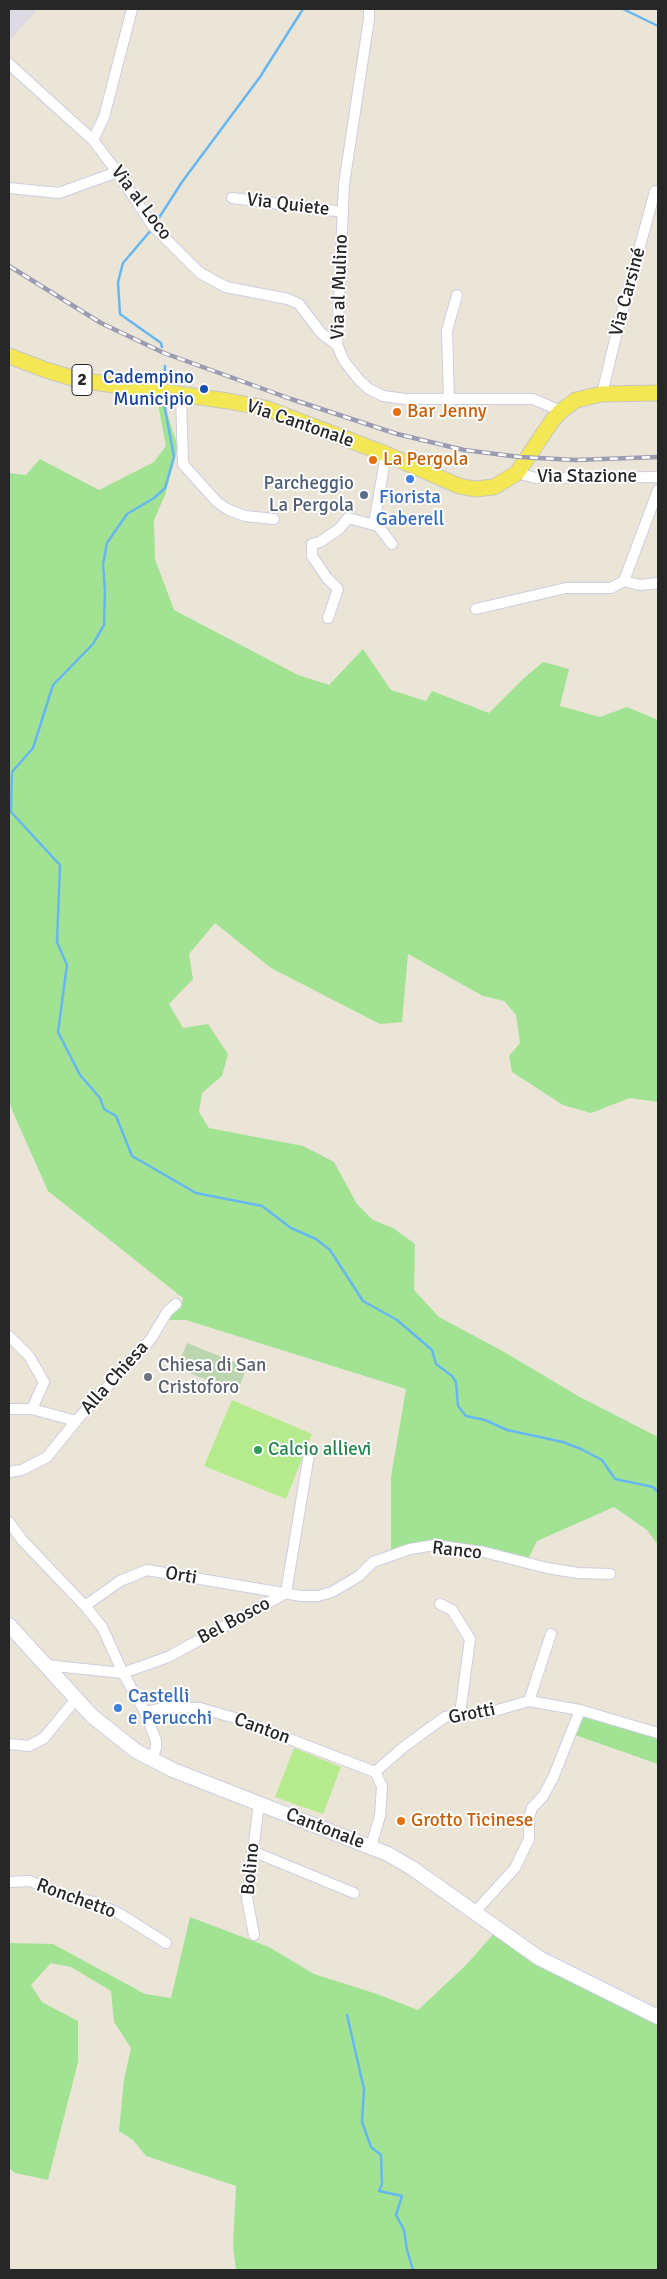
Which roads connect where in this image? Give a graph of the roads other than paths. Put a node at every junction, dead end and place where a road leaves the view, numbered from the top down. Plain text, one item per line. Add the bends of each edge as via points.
1 (132, 9) edge
2 (369, 9) edge
3 (9, 64) edge
4 (93, 140) junction
5 (117, 172) junction
6 (9, 188) edge
7 (655, 191) dead end
8 (232, 198) dead end
9 (343, 212) junction
10 (456, 296) dead end
11 (337, 345) junction
12 (9, 356) edge
13 (171, 393) junction
14 (658, 393) edge
15 (602, 394) junction
16 (449, 400) junction
17 (561, 411) junction
18 (386, 454) junction
19 (517, 473) junction
20 (658, 476) edge
21 (658, 490) edge
22 (274, 519) dead end
23 (374, 524) junction
24 (392, 544) dead end
25 (624, 581) junction
26 (658, 583) edge
27 (476, 609) dead end
28 (328, 618) dead end
29 (176, 1304) dead end
30 (9, 1336) edge
31 (9, 1409) edge
32 (32, 1409) junction
33 (76, 1421) junction
34 (309, 1454) dead end
35 (9, 1472) edge
36 (9, 1522) edge
37 (610, 1574) dead end
38 (286, 1593) junction
39 (440, 1604) dead end
40 (85, 1606) junction
41 (9, 1625) edge
42 (551, 1634) dead end
43 (45, 1665) junction
44 (123, 1673) junction
45 (76, 1699) junction
46 (529, 1701) junction
47 (580, 1710) junction
48 (145, 1712) junction
49 (460, 1714) junction
50 (658, 1733) edge
51 (9, 1744) edge
52 (152, 1760) junction
53 (375, 1772) junction
54 (258, 1803) junction
55 (371, 1846) junction
56 (252, 1851) junction
57 (9, 1882) edge
58 (354, 1893) dead end
59 (475, 1912) junction
60 (254, 1935) dead end
61 (166, 1942) dead end
62 (658, 2017) edge

1 - 4 street via 104,117
2 - 9 street, Via al Mulino via 347,157
3 - 4 street, Via al Loco
4 - 5 street, Via al Loco
5 - 6 street via 59,193
5 - 11 street, Via al Loco via 154,227 200,273 226,287 299,304 321,333
7 - 15 street, Via Carsiné
8 - 9 street, Via Quiete
9 - 11 street, Via al Mulino
10 - 16 street via 447,330
11 - 16 street, Via al Mulino via 352,373 376,393 393,398
12 - 13 main road, Via Cantonale / 2 via 64,377
13 - 18 main road, Via Cantonale / 2 via 277,411
13 - 22 street via 183,464 227,509 250,517
14 - 15 main road, 2
15 - 17 main road, 2 via 581,398
16 - 17 street, Via al Mulino via 533,399
17 - 19 main road, Via Cantonale / 2
18 - 19 main road, Via Cantonale / 2 via 469,489 487,489
18 - 23 street
19 - 20 street, Via Stazione via 536,478
21 - 25 street
23 - 24 street
23 - 28 street via 348,518 340,529 311,546 312,556 338,589
25 - 26 street via 640,585
25 - 27 street via 611,588 566,588
29 - 33 street, Alla Chiesa via 150,1339
30 - 32 street via 29,1356 44,1382
31 - 32 street, Alla Chiesa
32 - 33 street, Alla Chiesa
33 - 35 street via 47,1456 22,1470
34 - 38 street, Bel Bosco
36 - 40 street
37 - 38 street, Ranco via 556,1570 484,1552 435,1545 410,1549 373,1562 359,1576 332,1592 318,1596
38 - 40 street, Orti via 147,1570 120,1581
38 - 44 street, Bel Bosco via 168,1657
39 - 49 street via 452,1610 470,1639
40 - 44 street via 102,1627
41 - 43 street, Cantonale
42 - 46 street
43 - 44 street, Bel Bosco
43 - 45 street, Cantonale
44 - 48 street
45 - 51 street via 44,1738 29,1746
45 - 52 street, Cantonale via 106,1729
46 - 47 street, Grotti
46 - 49 street, Grotti via 487,1712
47 - 50 street, Grotti
47 - 59 street via 553,1778 532,1808 529,1839 515,1868
48 - 52 street via 156,1741
48 - 53 street, Canton via 169,1707 200,1708 235,1718
49 - 53 street, Grotti via 444,1717
52 - 54 street, Cantonale
53 - 55 street via 382,1786 380,1816
54 - 55 street, Cantonale
54 - 56 street, Bolino
55 - 59 street, Cantonale via 403,1862
56 - 58 street
56 - 60 street, Bolino via 247,1898
57 - 61 street, Ronchetto via 30,1882 66,1896 94,1902
59 - 62 street, Cantonale via 548,1963

